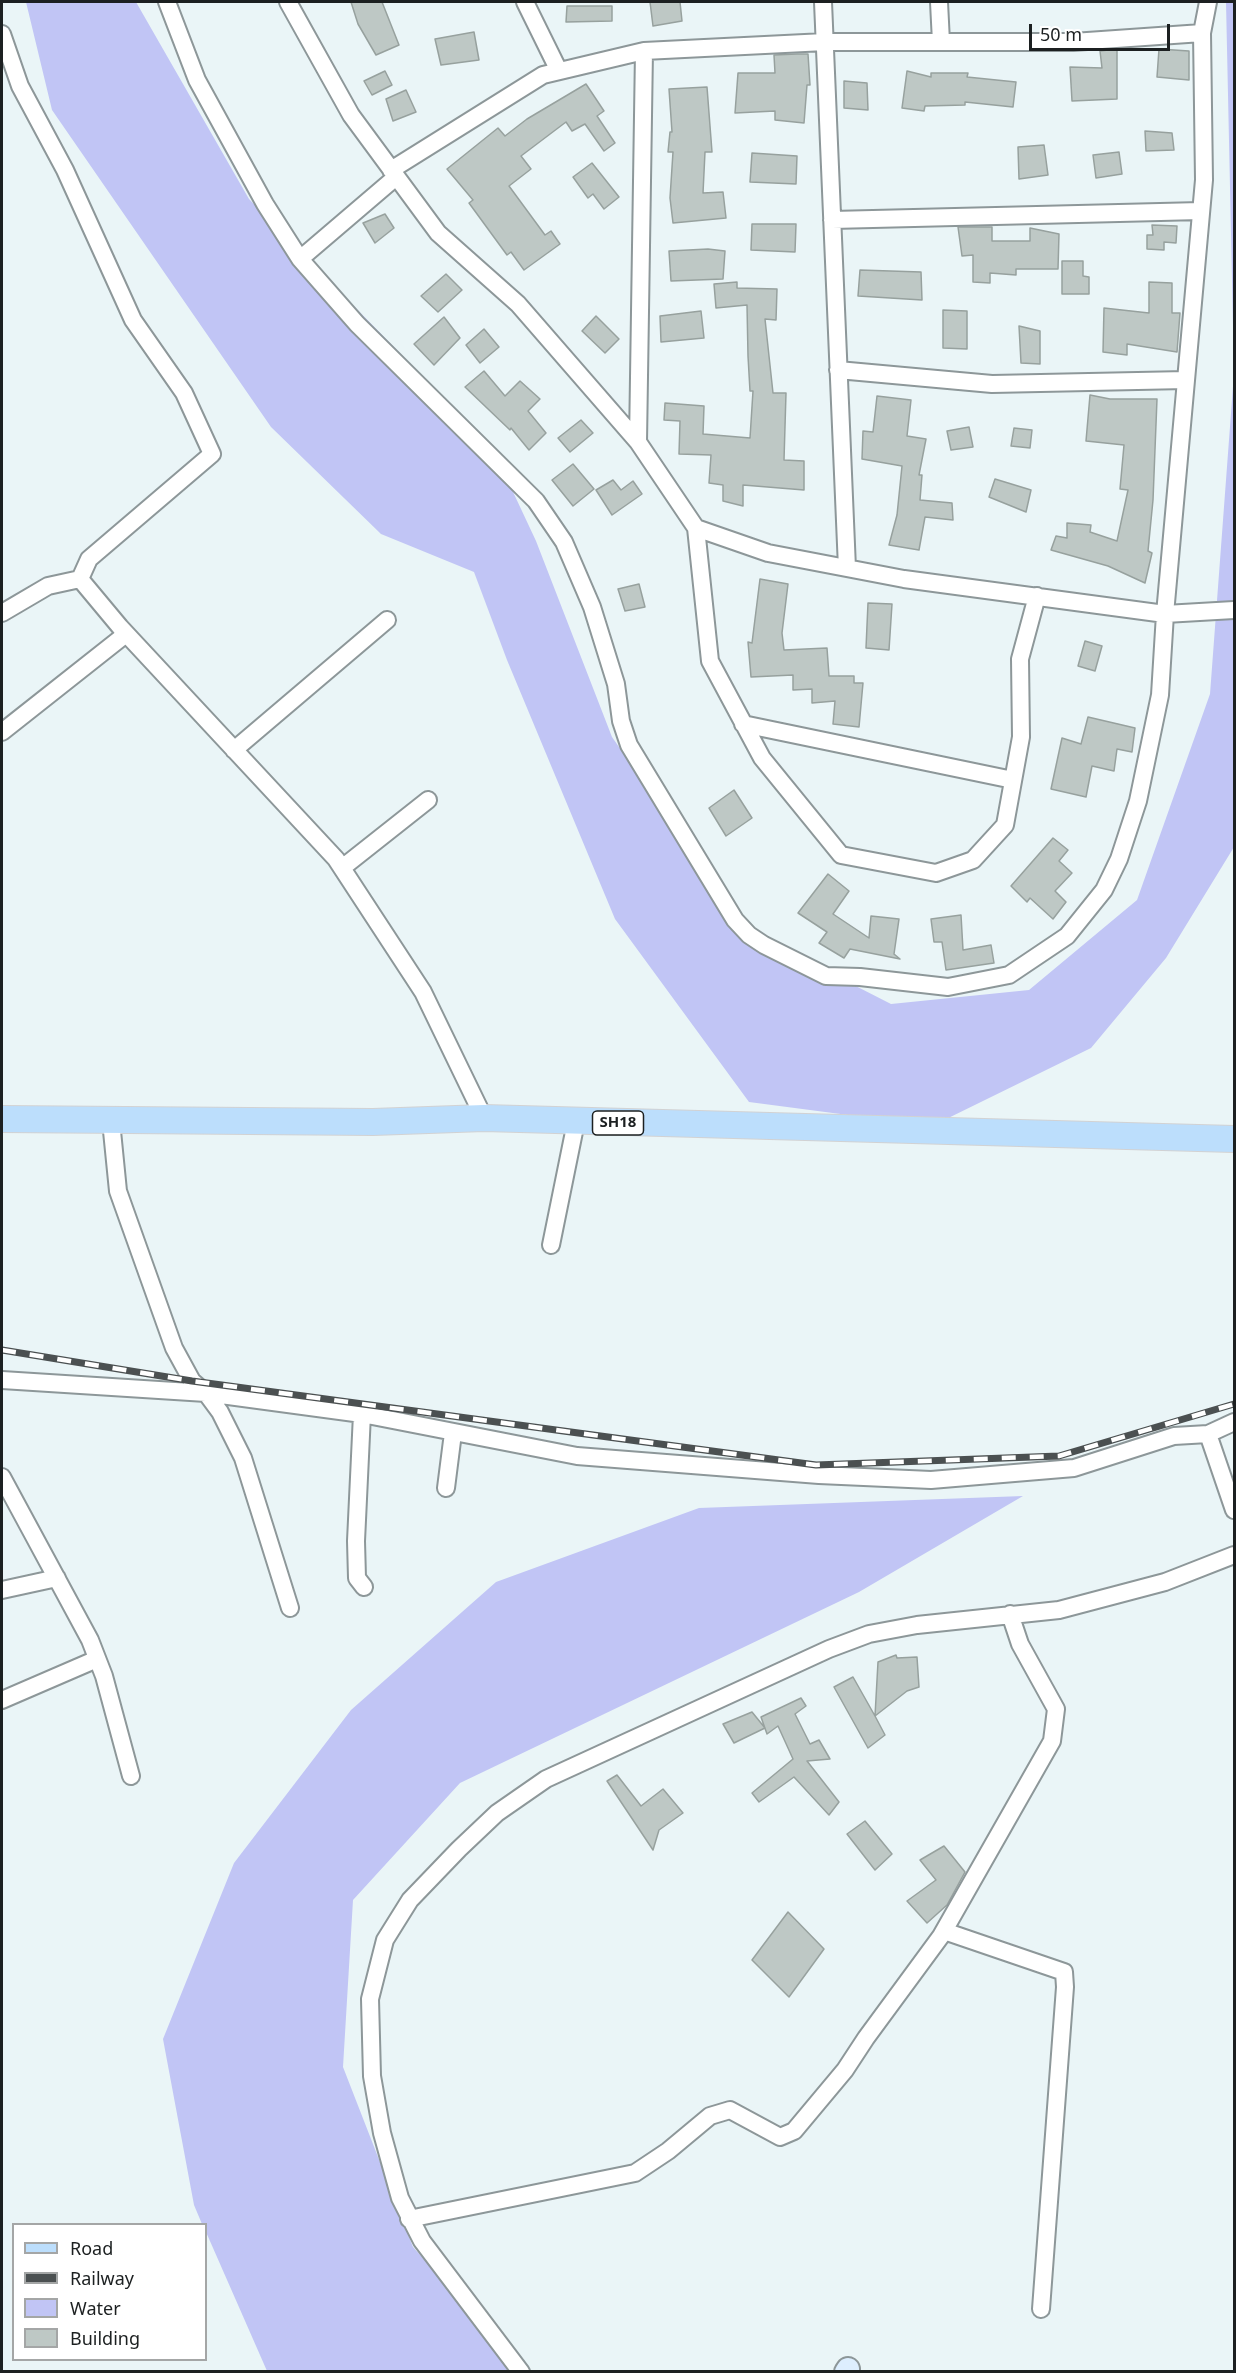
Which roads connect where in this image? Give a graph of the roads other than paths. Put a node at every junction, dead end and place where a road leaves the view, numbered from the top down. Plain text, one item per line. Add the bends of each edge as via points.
1 (167, 2) edge
2 (288, 2) edge
3 (525, 2) edge
4 (823, 2) edge
5 (939, 2) edge
6 (1208, 2) edge
7 (1202, 33) junction
8 (2, 34) edge
9 (825, 42) junction
10 (941, 42) junction
11 (644, 51) junction
12 (559, 71) junction
13 (394, 173) junction
14 (1201, 211) junction
15 (832, 220) junction
16 (300, 259) junction
17 (838, 370) junction
18 (1186, 380) junction
19 (638, 442) junction
20 (696, 528) junction
21 (847, 568) junction
22 (80, 579) junction
23 (1037, 596) junction
24 (1234, 610) edge
25 (2, 614) edge
26 (1165, 614) junction
27 (387, 620) dead end
28 (126, 634) junction
29 (743, 724) junction
30 (2, 732) edge
31 (234, 750) junction
32 (1013, 780) junction
33 (428, 800) dead end
34 (342, 868) junction
35 (484, 1118) junction
36 (2, 1119) edge
37 (111, 1121) junction
38 (576, 1122) junction
39 (1234, 1139) edge
40 (551, 1245) dead end
41 (9, 1381) edge
42 (206, 1393) junction
43 (2, 1395) edge
44 (362, 1414) junction
45 (1234, 1422) edge
46 (453, 1433) junction
47 (1208, 1434) junction
48 (2, 1477) edge
49 (446, 1488) dead end
50 (1234, 1510) edge
51 (1234, 1556) edge
52 (57, 1578) junction
53 (364, 1587) dead end
54 (2, 1590) edge
55 (290, 1608) dead end
56 (1010, 1614) junction
57 (97, 1659) junction
58 (2, 1700) edge
59 (131, 1776) dead end
60 (944, 1931) junction
61 (410, 2219) junction
62 (1041, 2309) dead end
63 (521, 2372) edge

1 - 16 street via 197,81
2 - 13 street via 351,115
3 - 12 street
4 - 9 street
5 - 10 street
6 - 7 street
7 - 10 street via 1072,42
7 - 14 street
8 - 22 street via 20,86 64,170 133,320 184,393 212,454 89,559
9 - 10 street
9 - 11 street
9 - 15 street
11 - 12 street
11 - 19 street
12 - 13 street via 543,75
13 - 16 street
13 - 19 street via 438,233 518,304
14 - 15 street
14 - 18 street
15 - 17 street
16 - 26 street via 357,324 536,501 564,542 592,607 616,684 629,745 718,896 749,935 826,976 948,987 1009,975 1067,936 1104,890 1138,801 1160,695
17 - 18 street via 992,384
17 - 21 street
18 - 26 street
19 - 20 street
20 - 21 street via 768,553
20 - 29 street via 710,662
21 - 23 street
22 - 25 street via 48,586
22 - 28 street
23 - 26 street
23 - 32 street via 1020,658 1021,737
24 - 26 street
27 - 31 street
28 - 30 street
28 - 31 street
29 - 32 street
29 - 32 street via 762,758 841,855 936,873 973,861 1005,825
31 - 34 street
33 - 34 street
34 - 35 street via 423,992
35 - 37 main road, SH18 via 373,1122
35 - 38 main road, SH18
36 - 37 main road, SH18
37 - 42 street via 118,1191 174,1348 192,1381
38 - 39 main road, SH18
38 - 40 street
41 - 42 street
41 - 43 street
42 - 44 street
42 - 55 street via 243,1458
44 - 46 street
44 - 53 street via 356,1541 357,1578
45 - 47 street
46 - 47 street via 577,1456 931,1480 1074,1468 1174,1436
46 - 49 street
47 - 50 street
48 - 52 street
51 - 56 street via 1165,1582 1069,1607
52 - 54 street
52 - 57 street
56 - 60 street via 1020,1644 1056,1709 1052,1741
56 - 61 street via 869,1634 829,1649 546,1779 497,1813 459,1849 410,1900 385,1940 370,1999 372,2076 382,2133 400,2198
57 - 58 street
57 - 59 street
60 - 61 street via 845,2070 794,2131 780,2137 730,2110 710,2116 635,2173
60 - 62 street via 1064,1972
61 - 63 street via 422,2241

